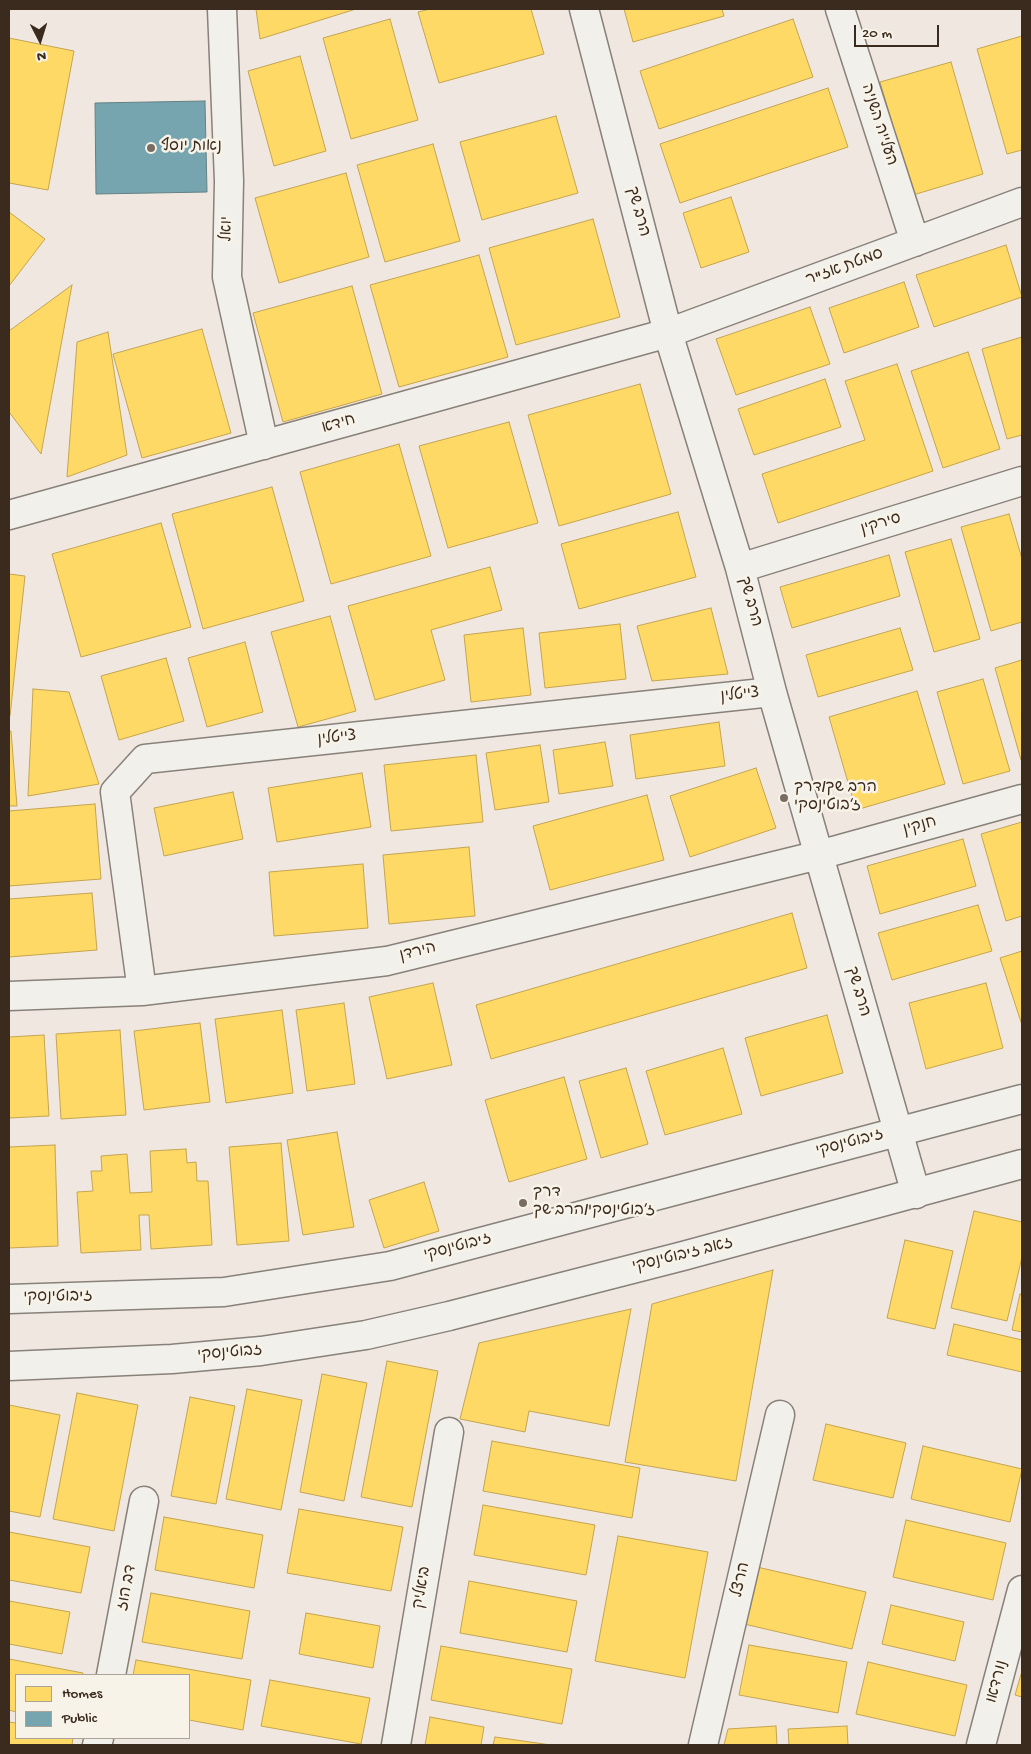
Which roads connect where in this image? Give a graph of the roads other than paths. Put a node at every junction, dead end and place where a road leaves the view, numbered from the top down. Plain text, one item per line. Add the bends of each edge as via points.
1 (222, 9) edge
2 (584, 9) edge
3 (840, 9) edge
4 (1022, 202) edge
5 (915, 242) junction
6 (668, 333) junction
7 (264, 445) junction
8 (1022, 481) edge
9 (9, 515) edge
10 (740, 568) junction
11 (772, 692) junction
12 (1022, 799) edge
13 (819, 855) junction
14 (142, 991) junction
15 (9, 996) edge
16 (1022, 1099) edge
17 (897, 1132) junction
18 (1022, 1164) edge
19 (916, 1194) junction
20 (9, 1299) edge
21 (449, 1316) joint
22 (9, 1366) edge
23 (780, 1415) dead end
24 (449, 1432) dead end
25 (144, 1501) dead end
26 (1022, 1590) edge
27 (111, 1674) edge
28 (396, 1745) edge
29 (703, 1745) edge
30 (981, 1745) edge

1 - 7 street, יואל via 229,182 228,277
2 - 6 street, הרב שך
3 - 5 street, העלייה השניה
4 - 5 street, סמטת אז"ר
5 - 6 street, סמטת אז"ר
6 - 7 street, חידא
6 - 10 street, הרב שך
7 - 9 street, חידא
8 - 10 street, סירקין
10 - 11 street, הרב שך
11 - 13 street, הרב שך
11 - 14 street, צייטלין via 145,759 115,792
12 - 13 street, חנקין
13 - 14 street, הירדן via 387,961
13 - 17 street, הרב שך
14 - 15 street, הירדן
16 - 17 street
17 - 19 street, הרב שך
17 - 20 street, ז'בוטינסקי via 390,1266 224,1292
18 - 19 street
19 - 21 street, זאב ז'בוטינסקי
21 - 22 street, זבוטינסקי via 366,1335 261,1351 172,1359
23 - 29 street, הרצל
24 - 28 street, ביאליק
25 - 27 street, דב הוז
26 - 30 street, נורדאו

